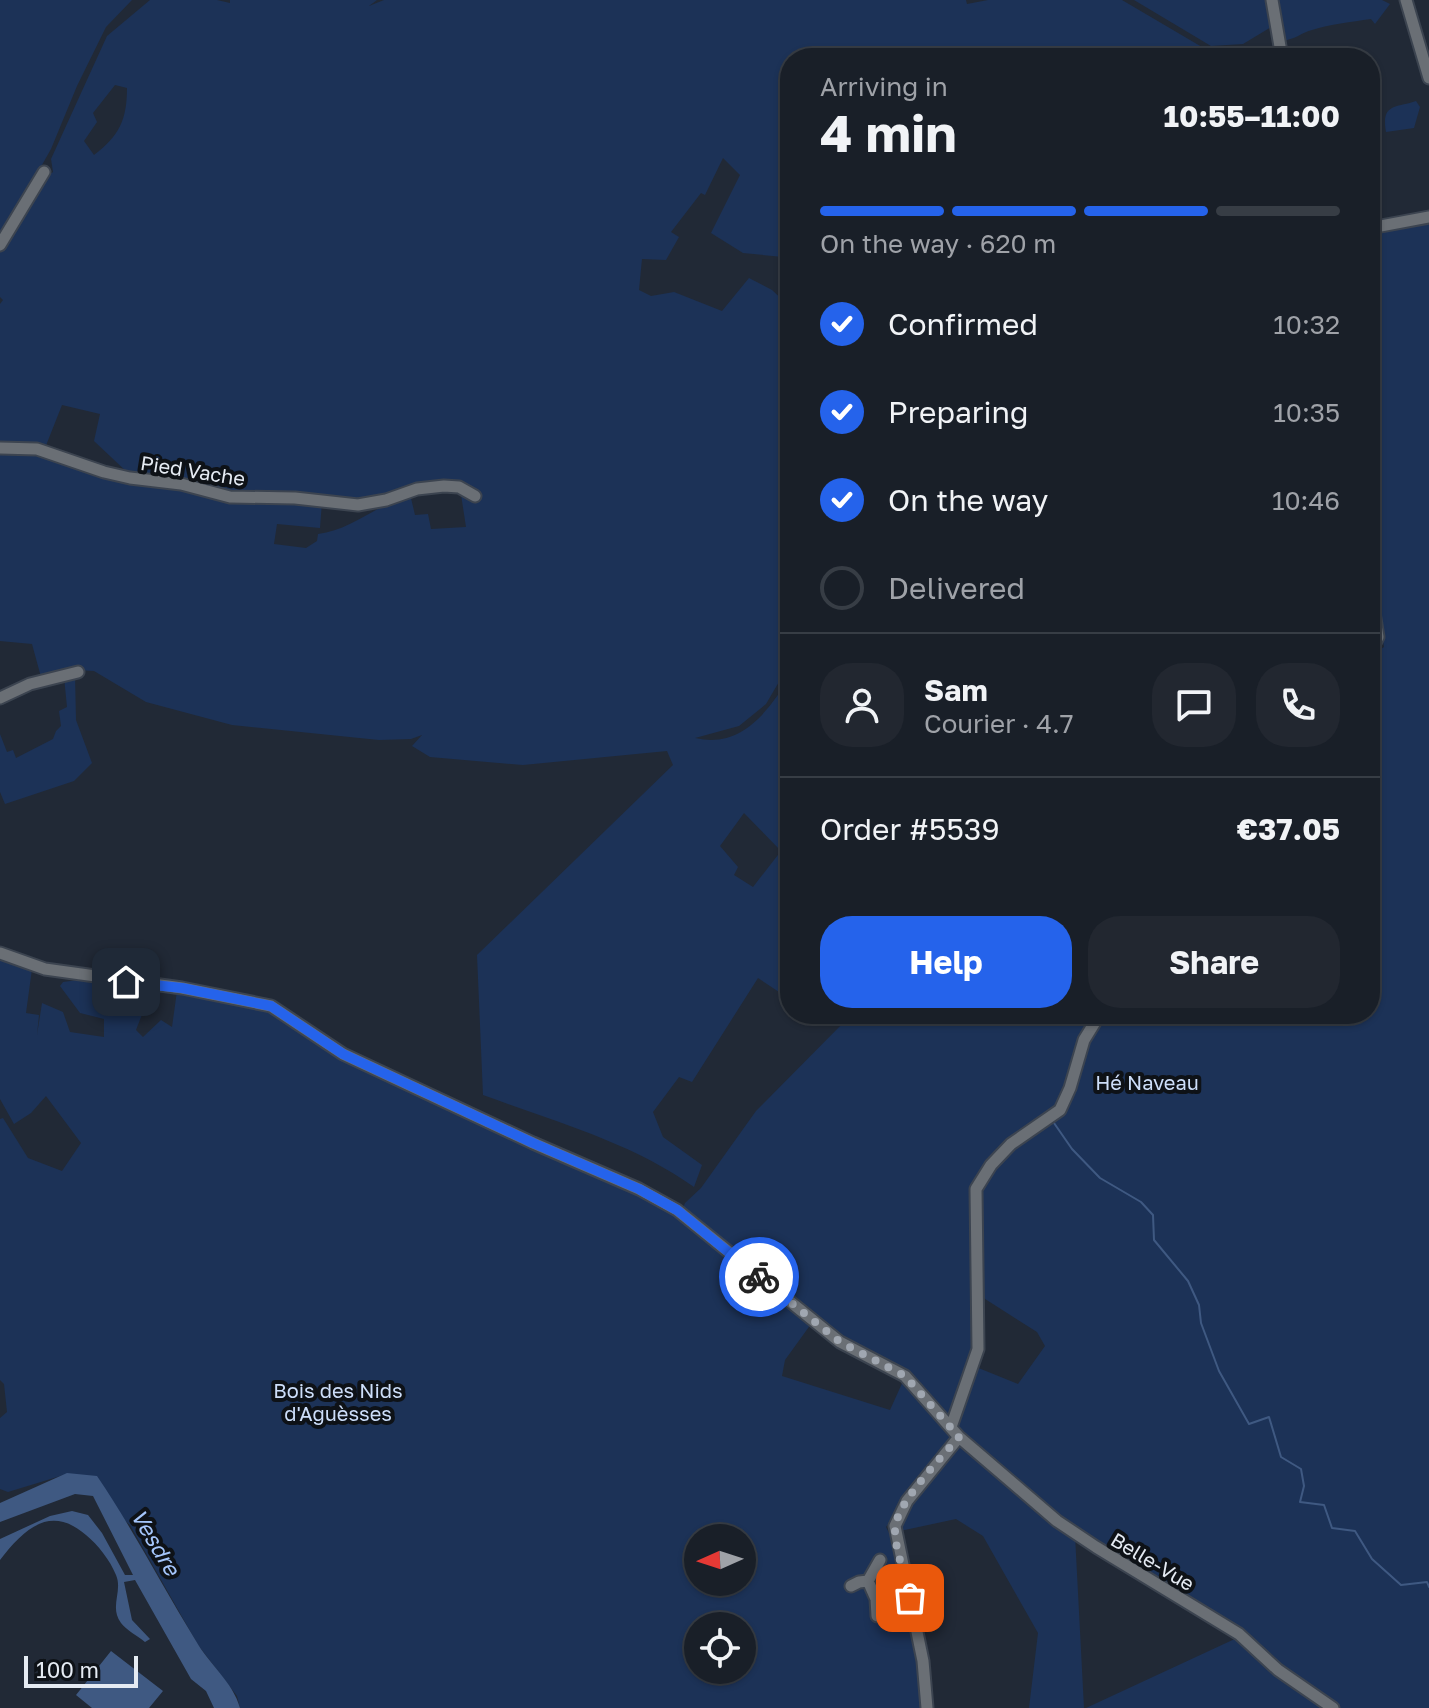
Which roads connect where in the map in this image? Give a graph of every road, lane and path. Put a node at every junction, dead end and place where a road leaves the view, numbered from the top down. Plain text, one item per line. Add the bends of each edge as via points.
1 (1272, 0) edge
2 (1406, 0) edge
3 (1280, 48) edge
4 (1429, 78) edge
5 (44, 172) dead end
6 (1429, 217) edge
7 (1380, 226) edge
8 (0, 245) edge
9 (0, 448) edge
10 (475, 496) dead end
11 (78, 672) dead end
12 (0, 698) edge
13 (0, 953) edge
14 (1094, 1024) edge
15 (951, 1427) junction
16 (959, 1437) junction
17 (880, 1560) dead end
18 (868, 1581) junction
19 (851, 1586) dead end
20 (877, 1616) dead end
21 (927, 1708) edge
22 (1333, 1708) edge

1 - 3 street
2 - 4 street
5 - 8 street
6 - 7 street
9 - 10 street, Pied Vache via 37,449 104,472 230,497 358,505 444,486
11 - 12 street
13 - 15 street, Belle-Vue via 45,969 271,1006 343,1054 639,1189 677,1210 840,1342 905,1376
14 - 15 street via 1060,1110 1011,1144 976,1189 978,1349
15 - 16 street, Belle-Vue
16 - 21 street via 907,1501 895,1526 923,1661
16 - 22 street, Belle-Vue via 1057,1521 1239,1634 1278,1670
17 - 18 street
18 - 19 street
18 - 20 street

